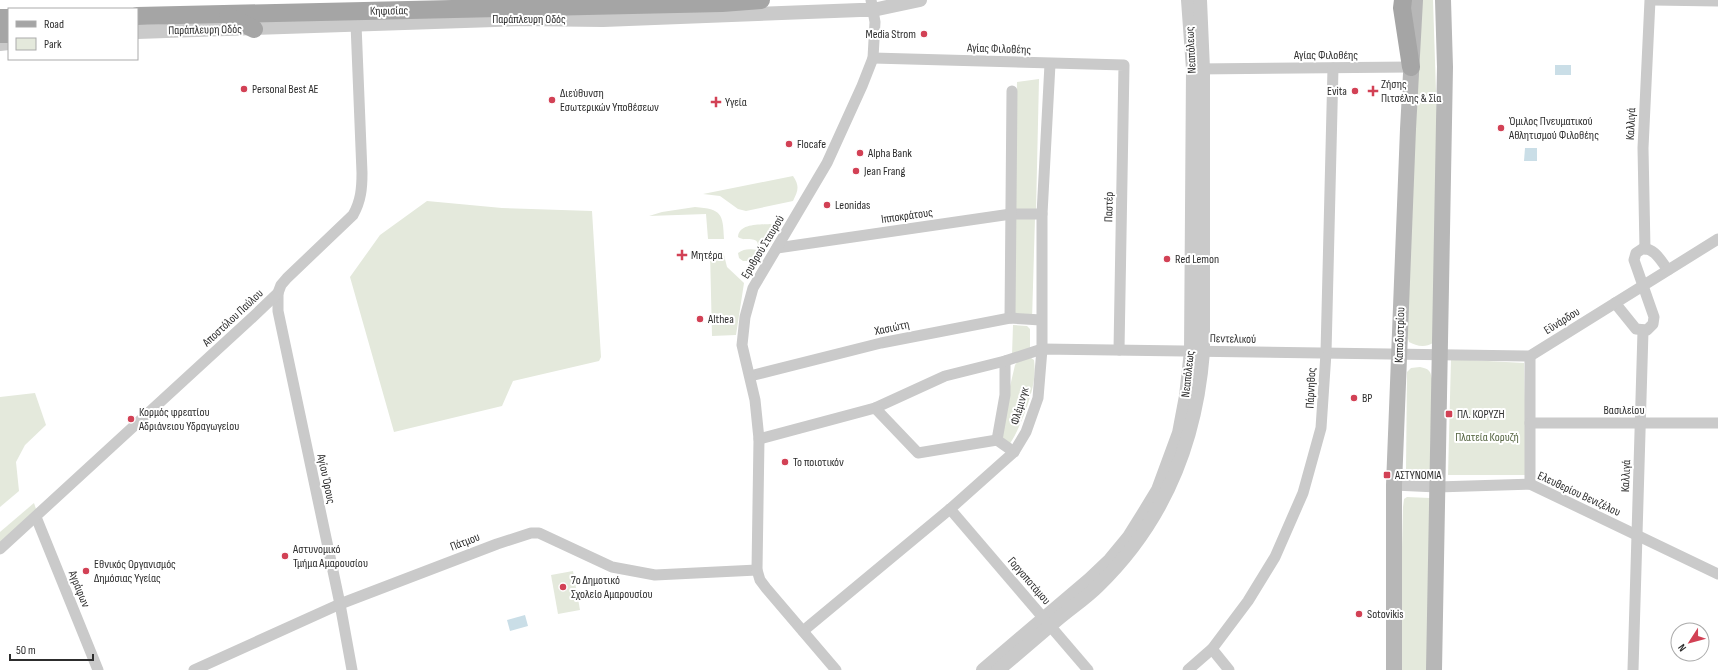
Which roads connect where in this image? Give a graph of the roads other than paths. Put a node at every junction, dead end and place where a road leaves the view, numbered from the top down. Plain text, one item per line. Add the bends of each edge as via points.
1 (761, 0) edge
2 (920, 0) edge
3 (1188, 0) edge
4 (1200, 0) edge
5 (1403, 0) edge
6 (1415, 0) edge
7 (1443, 0) edge
8 (1454, 0) edge
9 (1652, 0) edge
10 (1718, 1) edge
11 (872, 5) edge
12 (603, 13) junction
13 (225, 15) junction
14 (138, 16) edge
15 (356, 24) junction
16 (254, 29) junction
17 (138, 32) edge
18 (873, 58) junction
19 (1050, 64) junction
20 (1124, 65) joint
21 (1411, 67) junction
22 (1445, 67) junction
23 (1333, 68) junction
24 (1198, 69) junction
25 (1012, 91) dead end
26 (1011, 214) junction
27 (1042, 214) junction
28 (1718, 239) edge
29 (777, 248) junction
30 (1645, 248) junction
31 (1668, 270) junction
32 (1642, 286) junction
33 (278, 294) junction
34 (1615, 303) junction
35 (1010, 318) junction
36 (1041, 320) junction
37 (1643, 331) junction
38 (1042, 349) junction
39 (1119, 350) junction
40 (1197, 352) junction
41 (1326, 353) junction
42 (1399, 354) junction
43 (1440, 355) junction
44 (1530, 356) junction
45 (1005, 361) junction
46 (750, 376) junction
47 (875, 408) junction
48 (1530, 423) junction
49 (1641, 423) junction
50 (1718, 423) edge
51 (760, 439) junction
52 (997, 440) junction
53 (1014, 452) junction
54 (1530, 484) junction
55 (1394, 485) junction
56 (1437, 487) junction
57 (950, 509) junction
58 (36, 518) junction
59 (1636, 535) junction
60 (0, 549) edge
61 (757, 570) junction
62 (1718, 574) edge
63 (340, 604) junction
64 (1048, 621) junction
65 (803, 631) junction
66 (1212, 649) junction
67 (98, 670) edge
68 (194, 670) edge
69 (352, 670) edge
70 (836, 670) edge
71 (983, 670) edge
72 (998, 670) edge
73 (1088, 670) edge
74 (1188, 670) edge
75 (1230, 670) edge
76 (1394, 670) edge
77 (1434, 670) edge
78 (1633, 670) edge

1 - 12 main road, Κηφισίας
2 - 11 street, Παράπλευρη Οδός
3 - 24 street, Νεαπόλεως
4 - 24 street, Νεαπόλεως
5 - 21 main road
6 - 21 main road, Καποδιστρίου
7 - 22 main road
8 - 22 main road via 1453,32
9 - 10 street
9 - 30 street, Καλλιγά via 1643,148
11 - 12 street, Παράπλευρη Οδός
11 - 18 street, Ερυθρού Σταυρού via 875,22
12 - 13 main road, Κηφισίας
12 - 15 street, Παράπλευρη Οδός
13 - 14 main road, Κηφισίας
13 - 16 main road
15 - 16 street, Παράπλευρη Οδός
15 - 33 street, Αποστόλου Παύλου via 362,193 358,206 346,222 287,278
16 - 17 street, Παράπλευρη Οδός
18 - 19 street, Αγίας Φιλοθέης
18 - 29 street, Ερυθρού Σταυρού via 827,163
19 - 20 street, Αγίας Φιλοθέης
19 - 27 street, Φλέμινγκ
20 - 39 street, Παστέρ
21 - 23 street, Αγίας Φιλοθέης
21 - 42 main road, Καποδιστρίου
22 - 43 main road
23 - 24 street, Αγίας Φιλοθέης
23 - 41 street, Πάρνηθος
24 - 40 street, Νεαπόλεως
25 - 26 street
26 - 27 street, Ιπποκράτους
26 - 29 street, Ιπποκράτους
26 - 35 street
27 - 36 street, Φλέμινγκ
28 - 31 street, Εϋνάρδου
29 - 46 street, Ερυθρού Σταυρού via 753,288 745,317 742,345
30 - 31 street via 1652,251
30 - 32 street via 1636,253 1634,260
31 - 32 street, Εϋνάρδου
32 - 34 street, Εϋνάρδου
32 - 37 street via 1654,321 1650,328
33 - 58 street, Αποστόλου Παύλου
33 - 63 street, Αγίου Όρους via 278,311
34 - 37 street via 1636,329
34 - 44 street, Εϋνάρδου
35 - 36 street, Χασιώτη
35 - 46 street, Χασιώτη via 881,343
36 - 38 street, Φλέμινγκ
37 - 49 street, Καλλιγά
38 - 39 street, Πεντελικού
38 - 45 street, Πεντελικού
38 - 53 street, Φλέμινγκ via 1038,398 1026,432
39 - 40 street, Πεντελικού
40 - 41 street, Πεντελικού
40 - 64 street, Νεαπόλεως via 1201,381 1194,417 1179,466 1167,493 1140,537 1117,566 1097,587
41 - 42 street, Πεντελικού
41 - 66 street, Πάρνηθος via 1321,428 1303,493 1275,558 1248,601
42 - 43 street
42 - 55 main road, Καποδιστρίου
43 - 44 street
43 - 56 main road
44 - 48 street
45 - 47 street, Πεντελικού via 945,376
45 - 52 street via 1005,395
46 - 51 street, Ερυθρού Σταυρού
47 - 51 street, Πεντελικού
47 - 52 street via 918,453
48 - 49 street, Βασιλείου
48 - 54 street
49 - 50 street, Βασιλείου
49 - 59 street, Καλλιγά
51 - 61 street, Ερυθρού Σταυρού
52 - 53 street
53 - 57 street, Φλέμινγκ
54 - 56 street, Ελευθερίου Βενιζέλου
54 - 59 street, Ελευθερίου Βενιζέλου
55 - 56 street, Ελευθερίου Βενιζέλου
55 - 76 main road, Καποδιστρίου
56 - 77 main road
57 - 64 street, Γοργοποτάμου
57 - 65 street, Φλέμινγκ
58 - 60 street, Αποστόλου Παύλου
58 - 67 street, Αγράφων
59 - 62 street, Ελευθερίου Βενιζέλου
59 - 78 street, Καλλιγά
61 - 63 street, Πάτμου via 655,575 612,566 546,536 532,533
61 - 65 street via 766,588
63 - 68 street, Πάτμου
63 - 69 street, Αγίου Όρους
64 - 71 street, Νεαπόλεως
64 - 72 street, Νεαπόλεως
64 - 73 street, Γοργοποτάμου
65 - 70 street
66 - 74 street, Πάρνηθος
66 - 75 street

